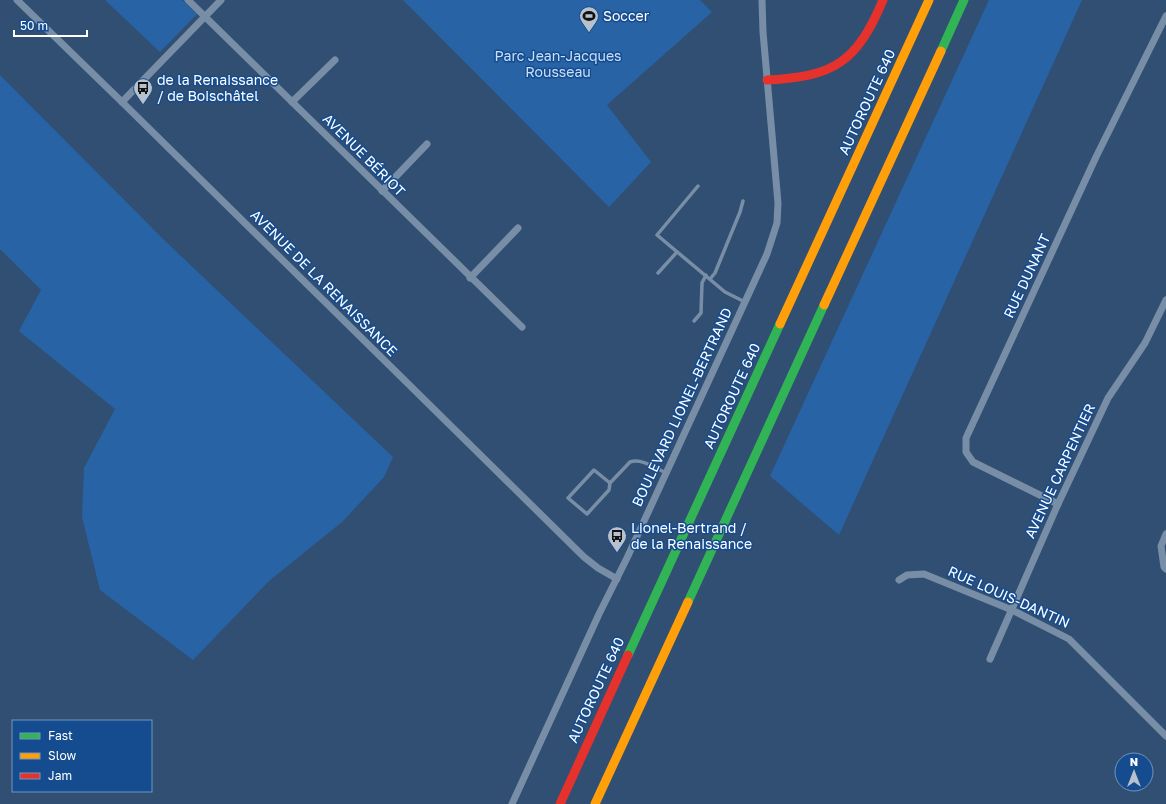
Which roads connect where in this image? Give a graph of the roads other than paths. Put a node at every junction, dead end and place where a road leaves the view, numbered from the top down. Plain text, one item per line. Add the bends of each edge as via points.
1 (17, 0) edge
2 (188, 0) edge
3 (221, 0) edge
4 (762, 0) edge
5 (882, 0) edge
6 (928, 0) edge
7 (964, 0) edge
8 (205, 16) junction
9 (1166, 16) edge
10 (335, 60) dead end
11 (767, 80) junction
12 (122, 102) junction
13 (292, 102) junction
14 (427, 144) dead end
15 (698, 186) dead end
16 (382, 191) junction
17 (743, 201) dead end
18 (518, 228) dead end
19 (677, 252) junction
20 (658, 273) dead end
21 (706, 275) junction
22 (470, 278) junction
23 (710, 279) junction
24 (1166, 300) edge
25 (745, 302) junction
26 (694, 321) dead end
27 (522, 327) dead end
28 (666, 473) junction
29 (610, 483) junction
30 (1058, 504) junction
31 (1166, 534) edge
32 (1166, 569) edge
33 (617, 579) junction
34 (899, 580) dead end
35 (1012, 610) junction
36 (990, 659) dead end
37 (1166, 736) edge
38 (512, 804) edge
39 (560, 804) edge
40 (595, 804) edge

1 - 12 street, AVENUE DE LA RENAISSANCE
2 - 8 street, AVENUE BÉRIOT
3 - 8 street
4 - 11 street, BOULEVARD LIONEL-BERTRAND
5 - 11 highway via 862,41 837,66 808,77
6 - 39 highway, AUTOROUTE 640
7 - 40 highway
8 - 12 street
8 - 13 street, AVENUE BÉRIOT
9 - 30 street, RUE DUNANT via 1096,156 966,438 966,452 973,462
10 - 13 street
11 - 25 street, BOULEVARD LIONEL-BERTRAND via 778,218 772,242
12 - 33 street, AVENUE DE LA RENAISSANCE via 580,553
13 - 16 street, AVENUE BÉRIOT
14 - 16 street
15 - 19 lane via 657,236
16 - 22 street, AVENUE BÉRIOT
17 - 23 lane via 715,273
18 - 22 street
19 - 20 lane
19 - 21 lane
21 - 23 lane
21 - 26 lane via 702,283 702,313
22 - 27 street, AVENUE BÉRIOT
23 - 25 lane via 725,292
24 - 30 street, AVENUE CARPENTIER via 1145,343 1108,398
25 - 28 street, BOULEVARD LIONEL-BERTRAND
28 - 29 lane via 634,461 626,465
28 - 33 street, BOULEVARD LIONEL-BERTRAND
29 - 29 lane via 594,470 568,498 586,514 609,490
30 - 35 street, AVENUE CARPENTIER
31 - 32 street via 1161,546
33 - 38 street, BOULEVARD LIONEL-BERTRAND
34 - 35 street, RUE LOUIS-DANTIN via 907,575 924,574
35 - 36 street, AVENUE CARPENTIER
35 - 37 street, RUE LOUIS-DANTIN via 1069,639

